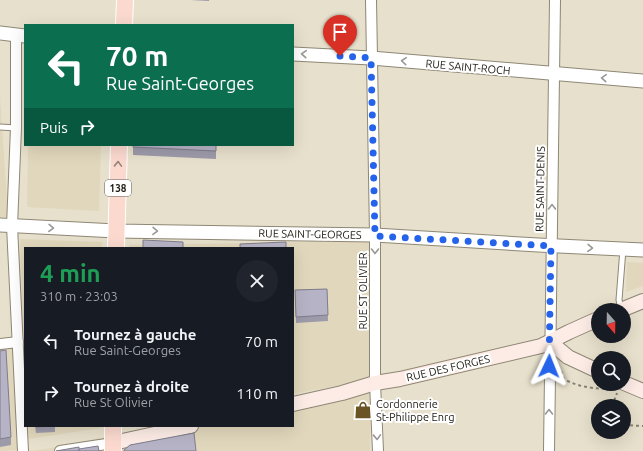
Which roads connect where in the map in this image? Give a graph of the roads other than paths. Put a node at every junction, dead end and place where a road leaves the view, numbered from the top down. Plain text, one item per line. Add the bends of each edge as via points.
1 (125, 0) edge
2 (371, 0) edge
3 (555, 0) edge
4 (124, 24) edge
5 (0, 33) edge
6 (20, 35) edge
7 (294, 54) edge
8 (371, 58) junction
9 (554, 74) junction
10 (643, 80) edge
11 (0, 127) edge
12 (16, 128) junction
13 (119, 146) edge
14 (6, 226) edge
15 (116, 231) junction
16 (375, 236) junction
17 (551, 246) junction
18 (116, 247) edge
19 (623, 249) junction
20 (643, 250) edge
21 (643, 301) edge
22 (620, 303) edge
23 (631, 306) edge
24 (591, 322) edge
25 (18, 342) junction
26 (550, 342) junction
27 (0, 344) edge
28 (591, 368) edge
29 (375, 383) junction
30 (631, 389) edge
31 (643, 391) edge
32 (294, 404) edge
33 (113, 427) edge
34 (187, 427) edge
35 (113, 447) edge
36 (24, 451) edge
37 (60, 451) edge
38 (378, 451) edge
39 (549, 451) edge

1 - 4 main road
2 - 8 street, RUE ST OLIVIER
3 - 9 street, RUE SAINT-DENIS
5 - 6 street
6 - 12 street
8 -> 7 street, RUE SAINT-ROCH
9 -> 8 street, RUE SAINT-ROCH
8 - 16 street, RUE ST OLIVIER
10 -> 9 street, RUE SAINT-ROCH
17 -> 9 street, RUE SAINT-DENIS
11 - 12 lane
12 - 14 street
15 -> 13 main road, 138
14 -> 15 street, RUE SAINT-GEORGES
14 - 25 street
15 -> 16 street, RUE SAINT-GEORGES
15 - 18 main road, 138
16 - 17 street, RUE SAINT-GEORGES
16 -> 29 street, RUE ST OLIVIER
17 -> 19 street, RUE SAINT-GEORGES
17 - 26 street, RUE SAINT-DENIS
19 - 20 street, RUE SAINT-GEORGES
19 - 22 lane
21 - 23 main road
24 - 26 main road, RUE DES FORGES
25 - 27 street
25 - 36 street
26 - 28 main road via 568,357
26 - 29 main road, RUE DES FORGES
39 -> 26 street, RUE SAINT-DENIS
29 - 32 main road, RUE DES FORGES
29 -> 38 street, RUE ST OLIVIER
30 - 31 main road
33 - 35 main road
34 - 35 main road
35 - 37 street

